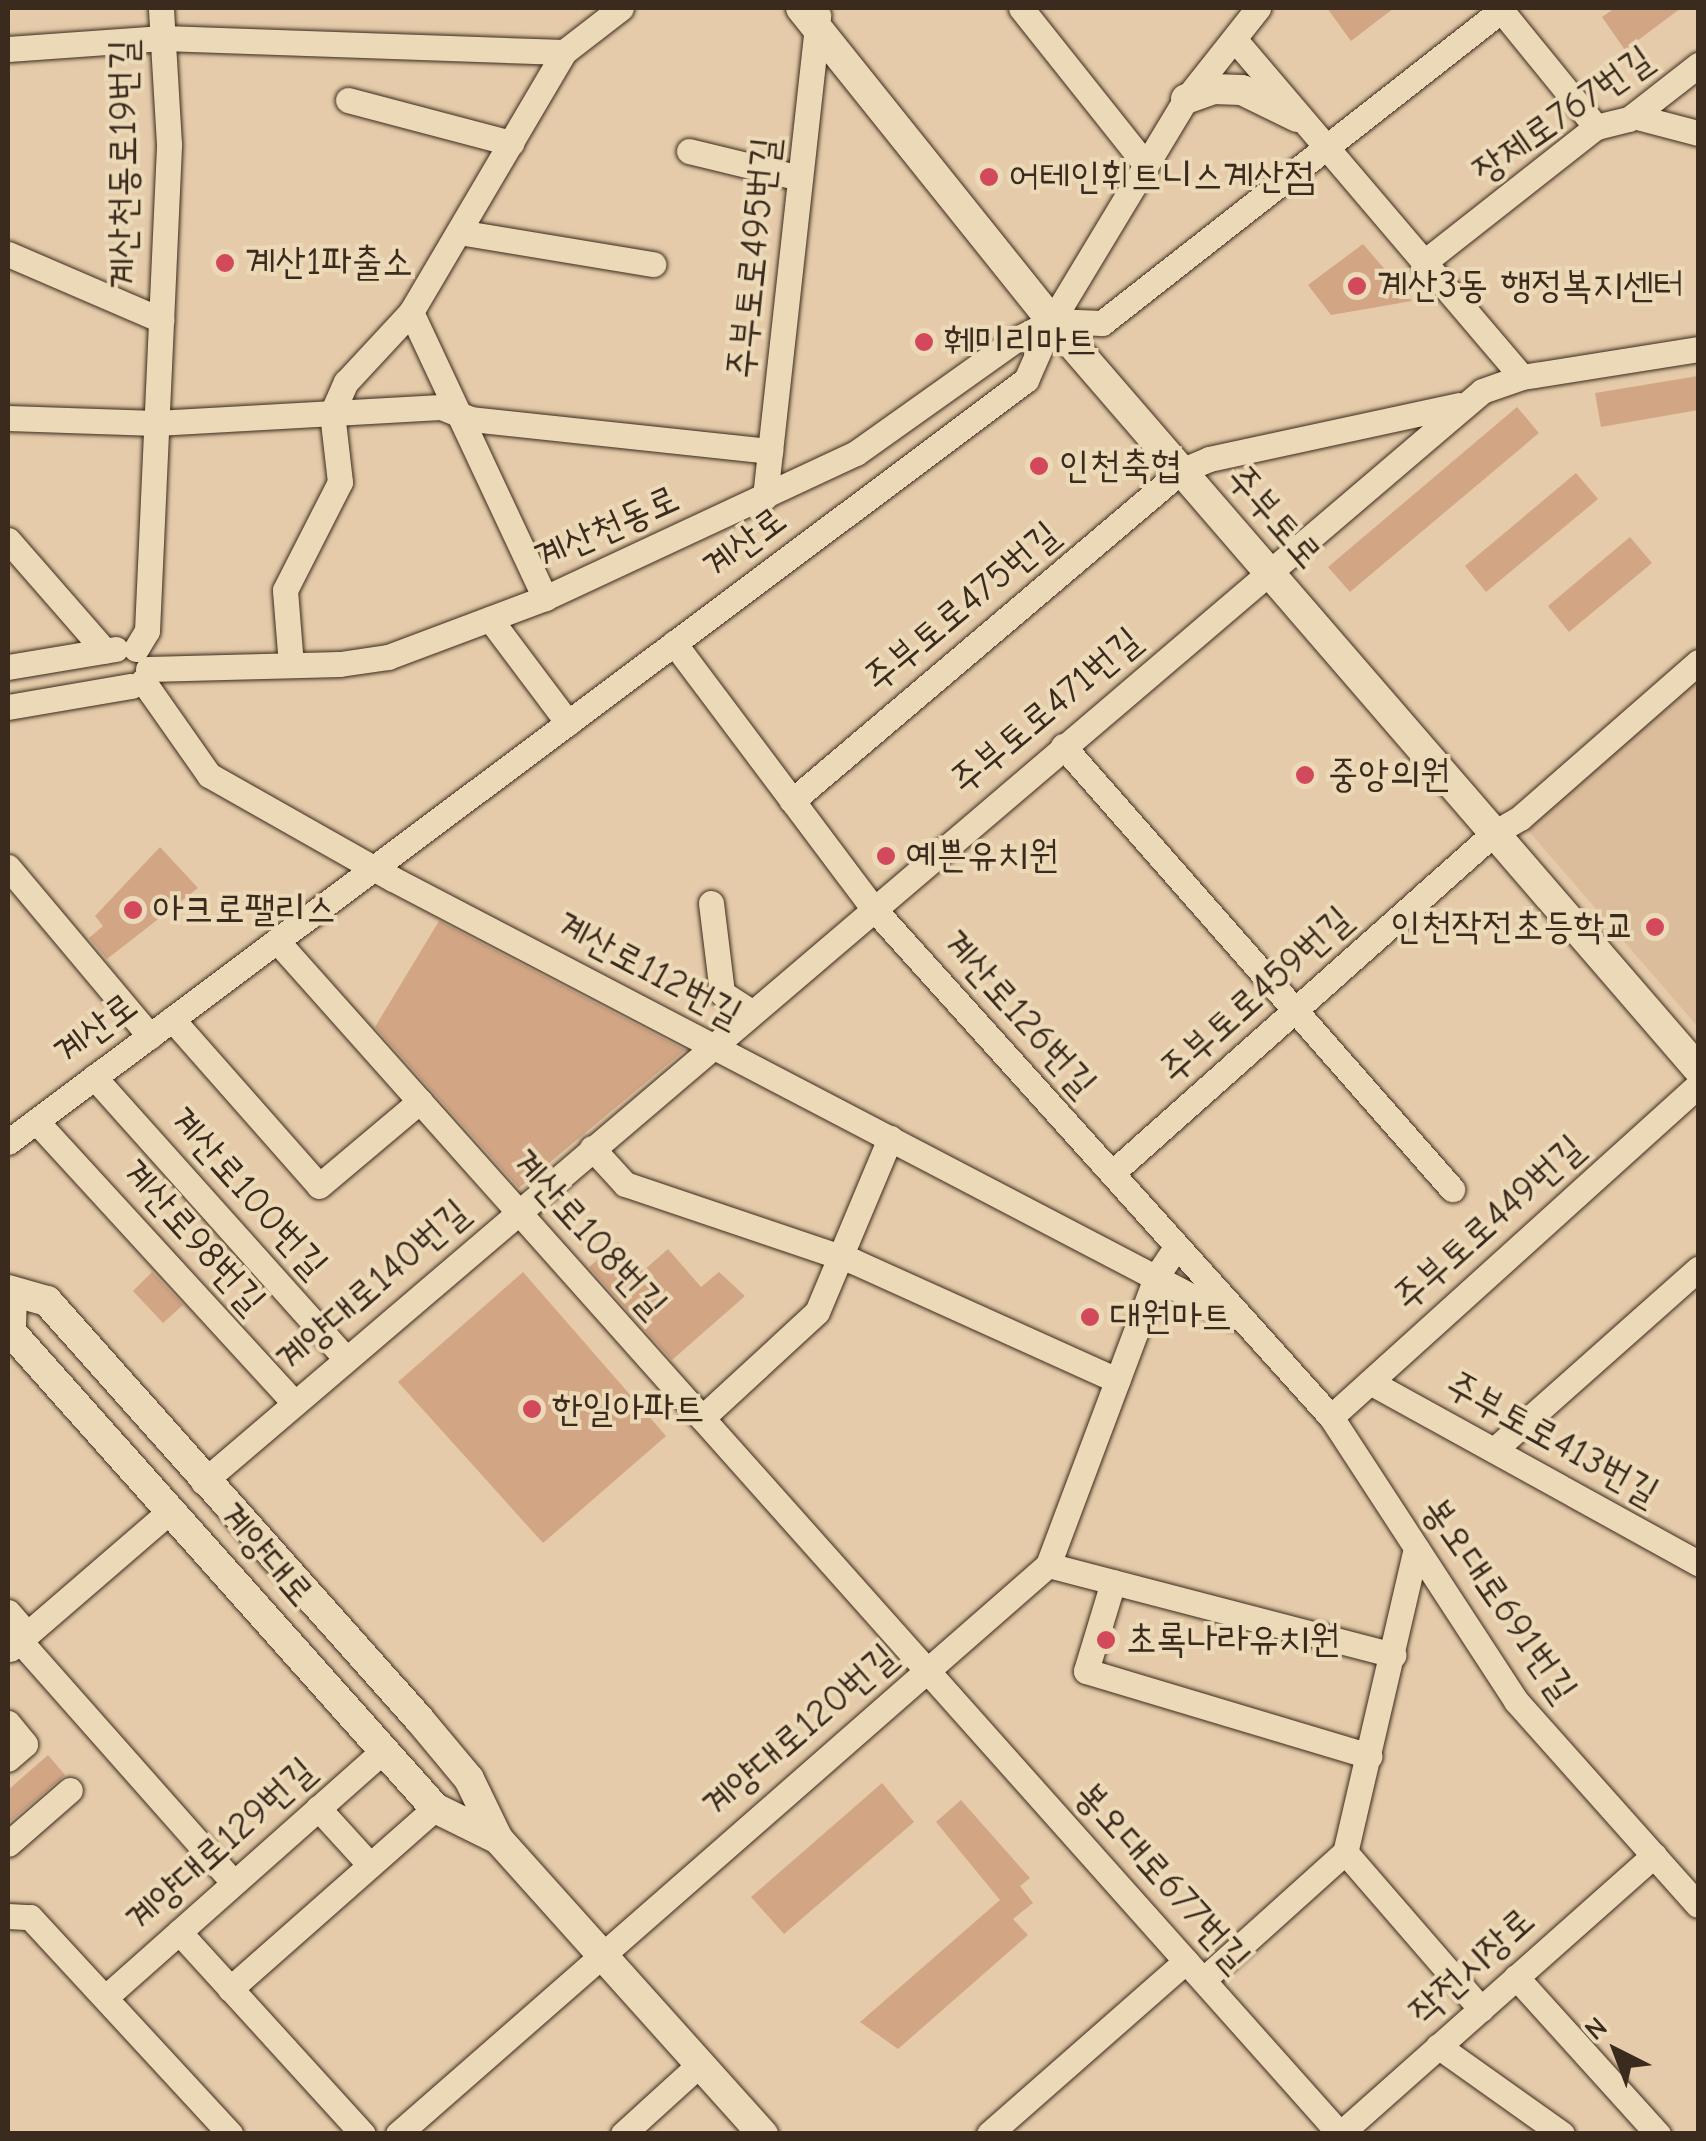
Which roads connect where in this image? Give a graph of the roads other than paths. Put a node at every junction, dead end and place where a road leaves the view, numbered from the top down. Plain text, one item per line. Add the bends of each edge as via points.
1 (161, 8) edge
2 (621, 8) edge
3 (1021, 8) edge
4 (1258, 8) edge
5 (1502, 9) edge
6 (812, 14) edge
7 (163, 38) junction
8 (1236, 41) junction
9 (8, 50) edge
10 (564, 52) junction
11 (1698, 65) edge
12 (1186, 99) junction
13 (348, 100) dead end
14 (1297, 116) junction
15 (1633, 116) junction
16 (1596, 127) junction
17 (1698, 133) edge
18 (511, 143) junction
19 (1321, 146) junction
20 (690, 150) dead end
21 (1146, 165) junction
22 (800, 178) junction
23 (459, 232) junction
24 (8, 254) edge
25 (1423, 263) junction
26 (653, 264) dead end
27 (411, 312) junction
28 (161, 320) junction
29 (1052, 322) junction
30 (1698, 349) edge
31 (1522, 377) junction
32 (1472, 400) junction
33 (332, 413) junction
34 (459, 415) junction
35 (8, 418) edge
36 (156, 424) junction
37 (770, 451) junction
38 (1181, 471) junction
39 (765, 497) junction
40 (8, 540) edge
41 (1268, 572) junction
42 (545, 598) junction
43 (490, 619) junction
44 (674, 644) junction
45 (1698, 662) edge
46 (132, 664) junction
47 (291, 665) junction
48 (8, 667) edge
49 (8, 707) edge
50 (568, 722) junction
51 (1063, 746) junction
52 (792, 801) junction
53 (1494, 833) junction
54 (8, 867) edge
55 (374, 868) junction
56 (710, 903) dead end
57 (873, 908) junction
58 (277, 940) junction
59 (1294, 1011) junction
60 (752, 1012) junction
61 (172, 1019) junction
62 (150, 1036) junction
63 (712, 1045) junction
64 (1698, 1069) edge
65 (94, 1077) junction
66 (1698, 1085) edge
67 (420, 1101) junction
68 (36, 1120) junction
69 (890, 1138) junction
70 (8, 1142) edge
71 (592, 1148) junction
72 (1112, 1174) junction
73 (1452, 1189) dead end
74 (518, 1212) junction
75 (1176, 1246) junction
76 (840, 1259) junction
77 (1698, 1269) edge
78 (1156, 1277) junction
79 (10, 1293) edge
80 (1249, 1326) junction
81 (346, 1359) junction
82 (1117, 1380) junction
83 (1370, 1382) junction
84 (294, 1404) junction
85 (1331, 1417) junction
86 (702, 1418) junction
87 (1494, 1450) junction
88 (204, 1482) junction
89 (172, 1509) junction
90 (1416, 1548) junction
91 (1698, 1563) edge
92 (1048, 1566) junction
93 (1114, 1582) junction
94 (8, 1612) edge
95 (18, 1642) edge
96 (1392, 1654) junction
97 (927, 1671) junction
98 (8, 1723) edge
99 (384, 1750) junction
100 (1370, 1756) junction
101 (8, 1759) edge
102 (70, 1790) dead end
103 (318, 1808) junction
104 (435, 1808) junction
105 (498, 1839) junction
106 (8, 1844) edge
107 (1345, 1852) junction
108 (1654, 1855) junction
109 (369, 1864) junction
110 (234, 1882) junction
111 (1698, 1905) edge
112 (8, 1916) edge
113 (178, 1932) junction
114 (602, 1953) junction
115 (1195, 1970) junction
116 (1516, 1978) junction
117 (230, 1989) junction
118 (107, 1996) junction
119 (1481, 2009) junction
120 (1438, 2046) junction
121 (700, 2064) junction
122 (230, 2134) edge
123 (362, 2134) edge
124 (398, 2134) edge
125 (623, 2134) edge
126 (763, 2134) edge
127 (989, 2134) edge
128 (1340, 2134) edge
129 (1562, 2134) edge
130 (1658, 2134) edge

1 - 7 street, 계산천동로19번길
2 - 10 street
3 - 21 street
4 - 8 street, 계산로
5 - 16 street
5 - 19 street
6 - 22 street, 주부토로495번길
6 - 29 main road, 주부토로
7 - 9 street
7 - 10 street
7 - 28 street, 계산천동로19번길 via 168,144
8 - 12 street, 계산로
8 - 14 street
10 - 18 street
11 - 15 street, 장제로767번길
12 - 14 main road via 1242,90
12 - 21 street, 계산로
13 - 18 street
14 - 19 street
15 - 16 street, 장제로767번길
15 - 17 street
16 - 25 street, 장제로767번길
18 - 23 street
19 - 25 street
19 - 29 street via 1267,200 1102,323
20 - 22 street
21 - 29 street, 계산로
22 - 37 street, 주부토로495번길
23 - 26 street
23 - 27 street
24 - 28 street, 계산천동로19번길
25 - 31 street
27 - 33 street via 346,382
27 - 34 street
28 - 36 street, 계산천동로19번길
29 - 38 main road, 주부토로
29 - 39 street, 계산천동로 via 1015,340 856,453
29 - 44 street, 계산로 via 1026,380
30 - 31 street
31 - 32 street
32 - 38 street via 1424,416 1209,458
32 - 41 street, 주부토로471번길
33 - 34 street via 442,407
33 - 36 street
33 - 47 street via 340,482 285,590
34 - 37 street
34 - 42 street
35 - 36 street
36 - 46 street, 계산천동로19번길 via 147,631
37 - 39 street, 주부토로495번길
38 - 41 main road, 주부토로
38 - 52 street, 주부토로475번길
39 - 42 street, 계산천동로
40 - 46 street, 계산로112번길
41 - 51 street, 주부토로471번길
41 - 53 main road, 주부토로
42 - 43 street, 계산천동로
43 - 47 street, 계산천동로 via 364,663
43 - 50 street
44 - 50 street, 계산로
44 - 52 street, 계산로126번길
45 - 53 street, 주부토로459번길 via 1520,818
46 - 47 street, 계산천동로
46 - 48 street, 계산천동로
46 - 49 street, 계산천동로
46 - 55 street, 계산로112번길 via 209,775
50 - 55 street, 계산로
51 - 57 street, 주부토로471번길
51 - 59 street
52 - 57 street, 계산로126번길
53 - 59 street, 주부토로459번길
53 - 64 main road, 주부토로
54 - 62 street
55 - 58 street, 계산로
55 - 63 street, 계산로112번길
56 - 60 street via 722,993
57 - 60 street, 계양대로140번길
57 - 72 street, 계산로126번길
58 - 61 street, 계산로
58 - 67 street, 계산로108번길
59 - 72 street, 주부토로459번길
59 - 73 street
60 - 63 street, 계양대로140번길
61 - 62 street, 계산로
61 - 67 street via 318,1186
62 - 65 street, 계산로
63 - 69 street, 계산로112번길
63 - 71 street, 계양대로140번길
65 - 68 street, 계산로
65 - 81 street, 계산로100번길
66 - 83 street, 주부토로449번길
67 - 74 street, 계산로108번길
68 - 70 street, 계산로
68 - 84 street, 계산로98번길
69 - 76 street
69 - 78 street, 계산로112번길
71 - 74 street, 계양대로140번길
71 - 76 street via 625,1184
72 - 75 street, 계산로126번길
74 - 81 street, 계양대로140번길
74 - 86 street, 계산로108번길
75 - 78 street, 계양대로120번길
75 - 80 street, 계산로126번길
76 - 82 street
76 - 86 street via 817,1312
77 - 87 street
78 - 80 street, 계산로112번길
78 - 82 street, 계양대로120번길
79 - 88 main road, 계양대로 via 47,1302
79 - 89 main road, 계양대로 via 11,1332
80 - 85 street, 계산로126번길
81 - 84 street, 계양대로140번길
82 - 92 street, 계양대로120번길
83 - 85 street, 주부토로449번길
83 - 87 street, 주부토로413번길
84 - 88 street, 계양대로140번길
85 - 90 street, 봉오대로691번길
86 - 97 street, 계산로108번길
87 - 91 street, 주부토로413번길
88 - 105 main road, 계양대로 via 469,1779
89 - 95 street
89 - 99 main road, 계양대로
90 - 96 street
90 - 108 street, 봉오대로691번길 via 1516,1700
92 - 93 street
92 - 97 street, 계양대로120번길
93 - 96 street
93 - 100 street via 1086,1670
94 - 95 street
95 - 110 street
96 - 100 street
97 - 114 street, 계양대로120번길
97 - 115 street, 봉오대로677번길
98 - 101 street via 25,1744
99 - 103 street, 계양대로129번길
99 - 104 main road, 계양대로
100 - 107 street
102 - 106 street
103 - 109 street
103 - 110 street, 계양대로129번길
104 - 105 main road, 계양대로
104 - 109 street
105 - 114 main road, 계양대로
107 - 115 street
107 - 119 street
108 - 111 street, 봉오대로691번길
108 - 116 street, 작전시장로
109 - 117 street
110 - 113 street, 계양대로129번길
112 - 118 street via 30,1917
113 - 117 street
113 - 118 street, 계양대로129번길
114 - 121 main road, 계양대로
114 - 124 street, 계양대로120번길
115 - 127 street
115 - 128 street, 봉오대로677번길
116 - 119 street, 작전시장로
116 - 130 street
117 - 123 street
118 - 122 street
119 - 120 street, 작전시장로
120 - 128 street, 작전시장로
120 - 129 street
121 - 125 street
121 - 126 main road, 계양대로

